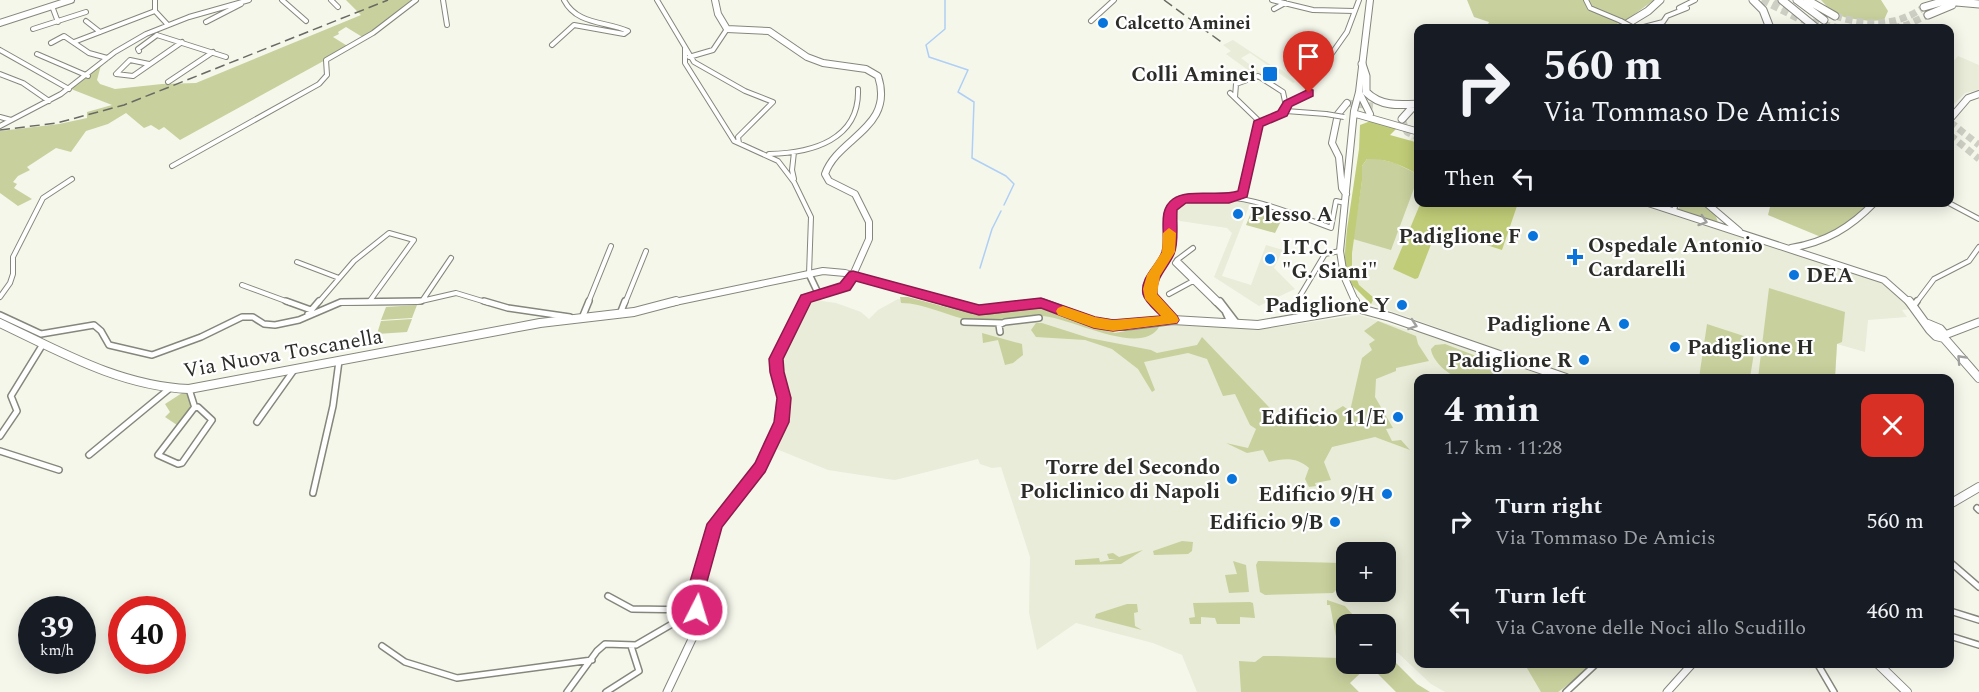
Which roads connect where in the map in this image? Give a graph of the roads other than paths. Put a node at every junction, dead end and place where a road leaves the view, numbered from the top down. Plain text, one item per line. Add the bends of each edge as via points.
1 (71, 0) edge
2 (155, 0) edge
3 (248, 0) edge
4 (282, 0) edge
5 (331, 0) edge
6 (416, 0) edge
7 (443, 0) edge
8 (564, 0) edge
9 (657, 0) edge
10 (716, 0) edge
11 (1114, 0) edge
12 (1272, 0) edge
13 (1359, 0) edge
14 (1370, 0) edge
15 (1586, 0) edge
16 (1660, 0) edge
17 (1695, 0) edge
18 (1753, 0) edge
19 (1783, 0) tunnel mouth
20 (1797, 0) edge
21 (1804, 0) edge
22 (1811, 0) edge
23 (1285, 3) junction
24 (1979, 4) edge
25 (52, 6) junction
26 (338, 6) dead end
27 (1924, 7) tunnel mouth
28 (1686, 8) dead end
29 (1274, 9) dead end
30 (1979, 9) edge
31 (228, 10) junction
32 (155, 11) junction
33 (1354, 11) junction
34 (86, 12) dead end
35 (1928, 15) tunnel mouth
36 (232, 18) dead end
37 (1665, 18) junction
38 (86, 21) dead end
39 (306, 21) dead end
40 (1091, 21) dead end
41 (58, 22) junction
42 (206, 22) dead end
43 (0, 23) edge
44 (1620, 24) edge
45 (1623, 24) edge
46 (1655, 24) edge
47 (1768, 24) edge
48 (1808, 24) edge
49 (168, 25) junction
50 (447, 25) dead end
51 (727, 28) junction
52 (33, 29) dead end
53 (100, 32) junction
54 (157, 35) junction
55 (74, 42) junction
56 (182, 42) junction
57 (51, 43) dead end
58 (552, 45) dead end
59 (685, 48) junction
60 (139, 51) dead end
61 (0, 52) edge
62 (213, 52) junction
63 (37, 54) dead end
64 (226, 57) dead end
65 (690, 57) junction
66 (107, 58) junction
67 (684, 59) junction
68 (150, 64) junction
69 (1362, 64) junction
70 (699, 66) junction
71 (689, 69) junction
72 (0, 75) edge
73 (88, 76) junction
74 (168, 82) dead end
75 (69, 89) junction
76 (858, 89) dead end
77 (1359, 92) junction
78 (1230, 93) dead end
79 (1979, 94) edge
80 (1235, 97) junction
81 (49, 101) junction
82 (1347, 103) dead end
83 (1414, 107) edge
84 (1414, 107) edge
85 (1286, 108) junction
86 (1414, 109) edge
87 (1369, 112) junction
88 (1356, 114) junction
89 (1954, 114) edge
90 (0, 117) edge
91 (1402, 119) dead end
92 (11, 120) junction
93 (1260, 122) junction
94 (0, 126) edge
95 (743, 132) junction
96 (1414, 132) edge
97 (729, 133) junction
98 (739, 143) junction
99 (808, 150) junction
100 (763, 152) junction
101 (794, 152) junction
102 (781, 154) junction
103 (794, 159) junction
104 (778, 161) junction
105 (172, 166) dead end
106 (792, 170) junction
107 (786, 171) junction
108 (72, 179) dead end
109 (794, 182) junction
110 (1346, 194) junction
111 (1229, 198) junction
112 (1345, 203) junction
113 (1954, 206) edge
114 (1662, 207) edge
115 (1675, 207) edge
116 (1711, 207) edge
117 (1871, 207) edge
118 (1674, 211) junction
119 (1725, 218) junction
120 (1979, 219) edge
121 (1721, 226) junction
122 (1743, 234) junction
123 (611, 246) dead end
124 (1979, 247) edge
125 (1193, 248) dead end
126 (1789, 249) junction
127 (646, 251) dead end
128 (1340, 251) junction
129 (451, 258) dead end
130 (1177, 260) junction
131 (297, 262) dead end
132 (809, 274) junction
133 (853, 275) junction
134 (339, 278) junction
135 (1193, 280) junction
136 (242, 285) dead end
137 (814, 288) junction
138 (1169, 294) dead end
139 (819, 295) junction
140 (810, 296) junction
141 (0, 297) edge
142 (422, 301) junction
143 (369, 302) junction
144 (1914, 305) junction
145 (1357, 308) junction
146 (310, 310) junction
147 (620, 314) junction
148 (0, 315) edge
149 (307, 316) junction
150 (1310, 316) junction
151 (578, 318) junction
152 (1039, 318) dead end
153 (1173, 320) junction
154 (964, 322) dead end
155 (1005, 322) junction
156 (1233, 322) junction
157 (1979, 322) edge
158 (0, 323) edge
159 (1000, 332) dead end
160 (1943, 334) junction
161 (44, 343) junction
162 (339, 361) junction
163 (295, 369) junction
164 (1555, 374) edge
165 (1979, 378) edge
166 (189, 389) junction
167 (169, 390) junction
168 (195, 408) junction
169 (257, 422) dead end
170 (0, 436) edge
171 (0, 451) edge
172 (89, 455) dead end
173 (59, 471) dead end
174 (1979, 488) edge
175 (313, 493) dead end
176 (1954, 502) edge
177 (1954, 565) edge
178 (1979, 587) edge
179 (608, 596) dead end
180 (697, 610) junction
181 (1954, 612) edge
182 (1979, 620) edge
183 (1954, 637) edge
184 (1979, 645) edge
185 (382, 646) dead end
186 (631, 646) junction
187 (592, 660) junction
188 (1592, 668) edge
189 (1689, 668) edge
190 (1820, 668) edge
191 (1882, 668) edge
192 (567, 692) edge
193 (606, 692) edge
194 (667, 692) edge
195 (1566, 692) edge
196 (1667, 692) edge
197 (1834, 692) edge
198 (1907, 692) edge

1 - 25 main road
2 - 32 street
3 - 31 street
3 - 49 street
4 - 39 street
5 - 26 street
6 - 105 street via 366,39 326,60 327,75 319,84
7 - 50 street
8 - 58 street via 575,15 628,30 624,34 576,25
9 - 59 street
10 - 51 main road via 718,14
11 - 40 street
12 - 23 street
13 - 33 street
14 - 69 main road
15 - 44 street via 1590,8 1611,15
16 - 45 highway
17 - 37 street
18 - 47 highway
19 - 48 highway
20 - 21 highway via 1823,20
21 - 22 highway via 1832,15
23 - 29 street
23 - 33 street via 1313,10
24 - 27 highway via 1945,1
25 - 41 street
25 - 43 main road
28 - 37 street
30 - 35 highway via 1947,6
31 - 36 street
31 - 42 street
32 - 49 street
32 - 53 street
33 - 85 street via 1347,32 1330,56 1305,72 1309,94
34 - 41 street
37 - 46 street
38 - 53 street
41 - 52 street
49 - 54 street
49 - 66 street
51 - 65 street via 713,50
51 - 133 main road via 770,31 807,57 866,69 878,76 880,92 875,119 862,136 829,160 825,174 829,181 855,194 869,222 869,239
53 - 55 street
54 - 56 street
54 - 60 street
55 - 57 street via 64,36
55 - 66 street
56 - 62 street
56 - 68 street
59 - 65 street
59 - 67 street
61 - 75 street
62 - 64 street
62 - 74 street
63 - 73 street
65 - 67 street
65 - 70 street
66 - 73 street
67 - 71 street
68 - 68 street via 133,76 116,74 130,60
69 - 77 main road
69 - 83 highway via 1366,92 1374,100
70 - 71 street
70 - 95 street via 773,102
71 - 97 street
72 - 81 street via 23,83
73 - 75 street
75 - 81 street
76 - 99 street via 858,103 847,127 830,141
77 - 87 main road
77 - 88 main road
78 - 80 street
79 - 89 main road via 1968,98
80 - 85 street via 1236,84 1264,77 1283,92
80 - 93 street
81 - 92 street
82 - 110 main road via 1338,114 1332,143 1340,160 1341,187
84 - 87 highway
85 - 88 street, bridge via 1344,117
85 - 93 street
86 - 91 highway
87 - 88 main road
87 - 96 main road
88 - 110 main road
90 - 92 street
92 - 94 street
93 - 111 street via 1243,194
95 - 97 street
95 - 98 street
97 - 98 street
98 - 100 street
99 - 101 street
99 - 103 street
100 - 102 street
100 - 104 street
101 - 102 street
101 - 103 street
102 - 104 street
103 - 106 street
104 - 107 street
106 - 107 street
106 - 109 street
107 - 109 street
108 - 141 street via 43,198 14,258 10,283
109 - 132 street via 811,217
110 - 112 main road
111 - 112 street via 1258,203 1331,228 1336,201
111 - 153 street via 1186,199 1171,209 1168,252 1154,275 1150,295
112 - 128 main road
113 - 120 street
114 - 118 main road
115 - 118 street
116 - 119 main road
117 - 126 main road via 1842,233
118 -> 121 main road
119 - 121 main road via 1725,225
119 - 122 main road
121 - 122 main road
122 - 126 main road
123 - 151 street
124 - 144 street via 1969,261 1934,279
125 - 130 street
126 - 144 main road via 1886,281
127 - 147 street
128 - 145 main road via 1344,276
128 - 150 street via 1326,254 1301,296
129 - 142 street
130 - 135 street via 1175,263
130 - 156 street via 1228,309
131 - 134 street
132 - 133 main road, Via Nuova Toscanella via 830,271
132 - 137 street
132 - 147 main road, Via Nuova Toscanella
133 - 139 street via 845,286
133 - 153 main road, Via Nuova Toscanella via 979,310 1041,303 1113,326
134 - 143 street via 389,233 414,240
134 - 146 street
135 - 138 street
135 - 156 street
136 - 146 street
137 - 139 street
137 - 140 street
139 - 140 street
140 - 180 street via 800,305 776,359 784,398 782,422 760,468 715,524 698,585
142 - 143 street
142 - 151 street via 456,293 508,308
143 - 149 street via 341,302
144 - 160 main road via 1936,336
145 - 150 main road, Via Nuova Toscanella
145 -> 164 main road
146 - 149 street
147 - 151 main road, Via Nuova Toscanella
148 - 149 street via 41,334 94,325 109,345 148,355 201,337 242,317 275,325
150 - 156 main road, Via Nuova Toscanella via 1258,325
151 - 162 main road, Via Nuova Toscanella
152 - 155 street
153 - 156 main road, Via Nuova Toscanella
154 - 155 street
155 - 159 street via 999,325
157 - 160 street
158 - 161 main road, Via Nuova Toscanella
165 -> 160 main road via 1951,349
161 - 167 main road, Via Nuova Toscanella via 131,382
161 - 170 street via 11,396 17,411
162 - 163 main road, Via Nuova Toscanella
162 - 175 street
163 - 166 main road, Via Nuova Toscanella
163 - 169 street
166 - 167 main road, Via Nuova Toscanella
166 - 168 street
167 - 172 street
168 - 168 street via 212,420 182,463 178,465 158,455
171 - 173 street
174 - 176 main road
177 - 178 street
179 - 180 street via 632,609
180 - 186 street
180 - 194 street via 693,640
181 - 182 street
183 - 184 street
185 - 187 street via 405,662 457,678
186 - 187 street via 605,644
186 - 193 street via 639,672
187 - 192 street
188 - 195 street
189 - 196 street
190 - 197 street
191 - 198 main road

